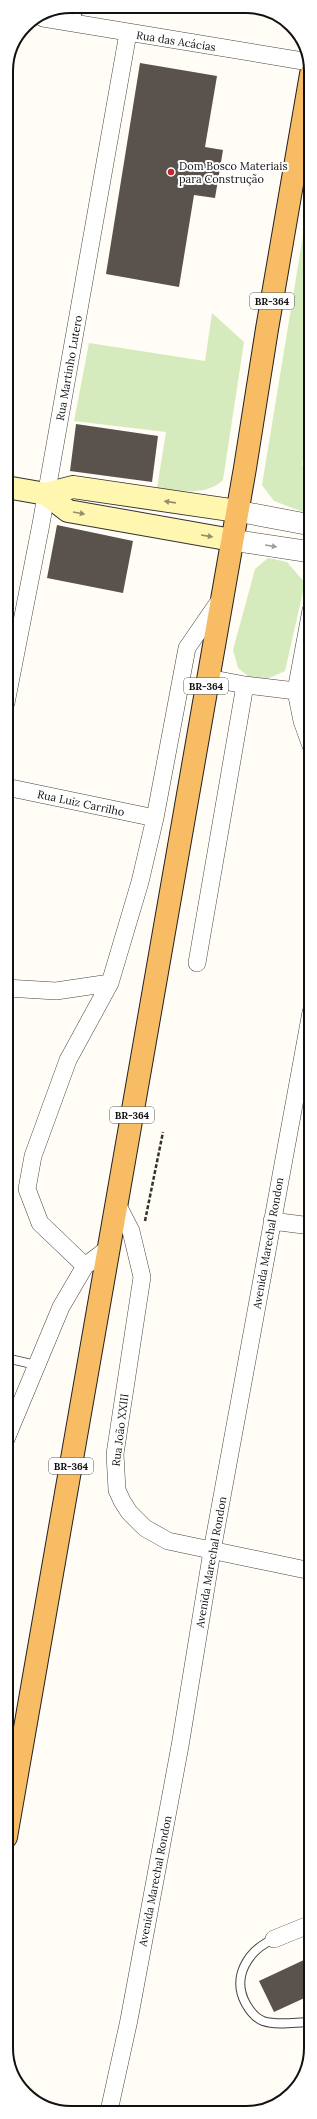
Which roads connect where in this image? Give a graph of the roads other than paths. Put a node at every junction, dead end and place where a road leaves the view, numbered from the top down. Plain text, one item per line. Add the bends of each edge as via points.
1 (78, 13) edge
2 (46, 19) edge
3 (76, 23) junction
4 (128, 33) junction
5 (303, 61) edge
6 (304, 115) edge
7 (13, 488) edge
8 (46, 494) junction
9 (237, 511) junction
10 (304, 524) edge
11 (232, 540) junction
12 (304, 551) edge
13 (222, 598) junction
14 (304, 648) edge
15 (13, 666) edge
16 (208, 678) junction
17 (245, 685) junction
18 (296, 691) junction
19 (304, 727) edge
20 (13, 788) edge
21 (155, 818) junction
22 (197, 963) dead end
23 (110, 983) junction
24 (13, 988) edge
25 (304, 1050) edge
26 (116, 1204) junction
27 (272, 1221) junction
28 (304, 1225) edge
29 (110, 1247) junction
30 (85, 1266) junction
31 (13, 1360) edge
32 (36, 1365) junction
33 (13, 1422) edge
34 (212, 1551) junction
35 (304, 1570) edge
36 (13, 1797) edge
37 (304, 1927) edge
38 (274, 1939) joint
39 (304, 2022) edge
40 (110, 2106) edge

1 - 3 lane
2 - 3 street, Rua das Acácias
3 - 4 street, Rua das Acácias
4 - 5 street, Rua das Acácias
4 - 8 street, Rua Martinho Lutero
6 - 9 highway, BR-364
7 - 8 main road
9 -> 8 main road via 73,487
8 -> 11 main road via 68,511
8 - 15 street, Rua Martinho Lutero
9 - 10 street
9 - 11 highway, BR-364
11 -> 12 street
11 - 13 highway, BR-364
13 - 16 highway, BR-364
13 - 21 street via 187,648
14 - 18 street
16 - 17 street
16 - 26 highway, BR-364
17 - 18 street
17 - 22 street
18 - 19 street
20 - 21 street, Rua Luiz Carrilho
21 - 23 street via 140,882
23 - 24 street via 56,991
23 - 30 street via 68,1060 33,1156 27,1189 40,1223
25 - 27 street, Avenida Marechal Rondon
26 - 29 highway, BR-364
26 - 34 street, Rua João XXIII via 131,1231 142,1277 115,1454 116,1490 129,1512 156,1535 179,1545
27 - 28 street
27 - 34 street, Avenida Marechal Rondon
29 - 30 street
29 - 36 highway, BR-364
30 - 32 street via 61,1307
31 - 32 lane
32 - 33 street
34 - 35 street, Rua João XXIII
34 - 40 street, Avenida Marechal Rondon via 179,1754 129,2020
37 - 38 street
38 - 39 lane via 262,1944 244,1965 239,1982 241,1995 251,2012 263,2020

